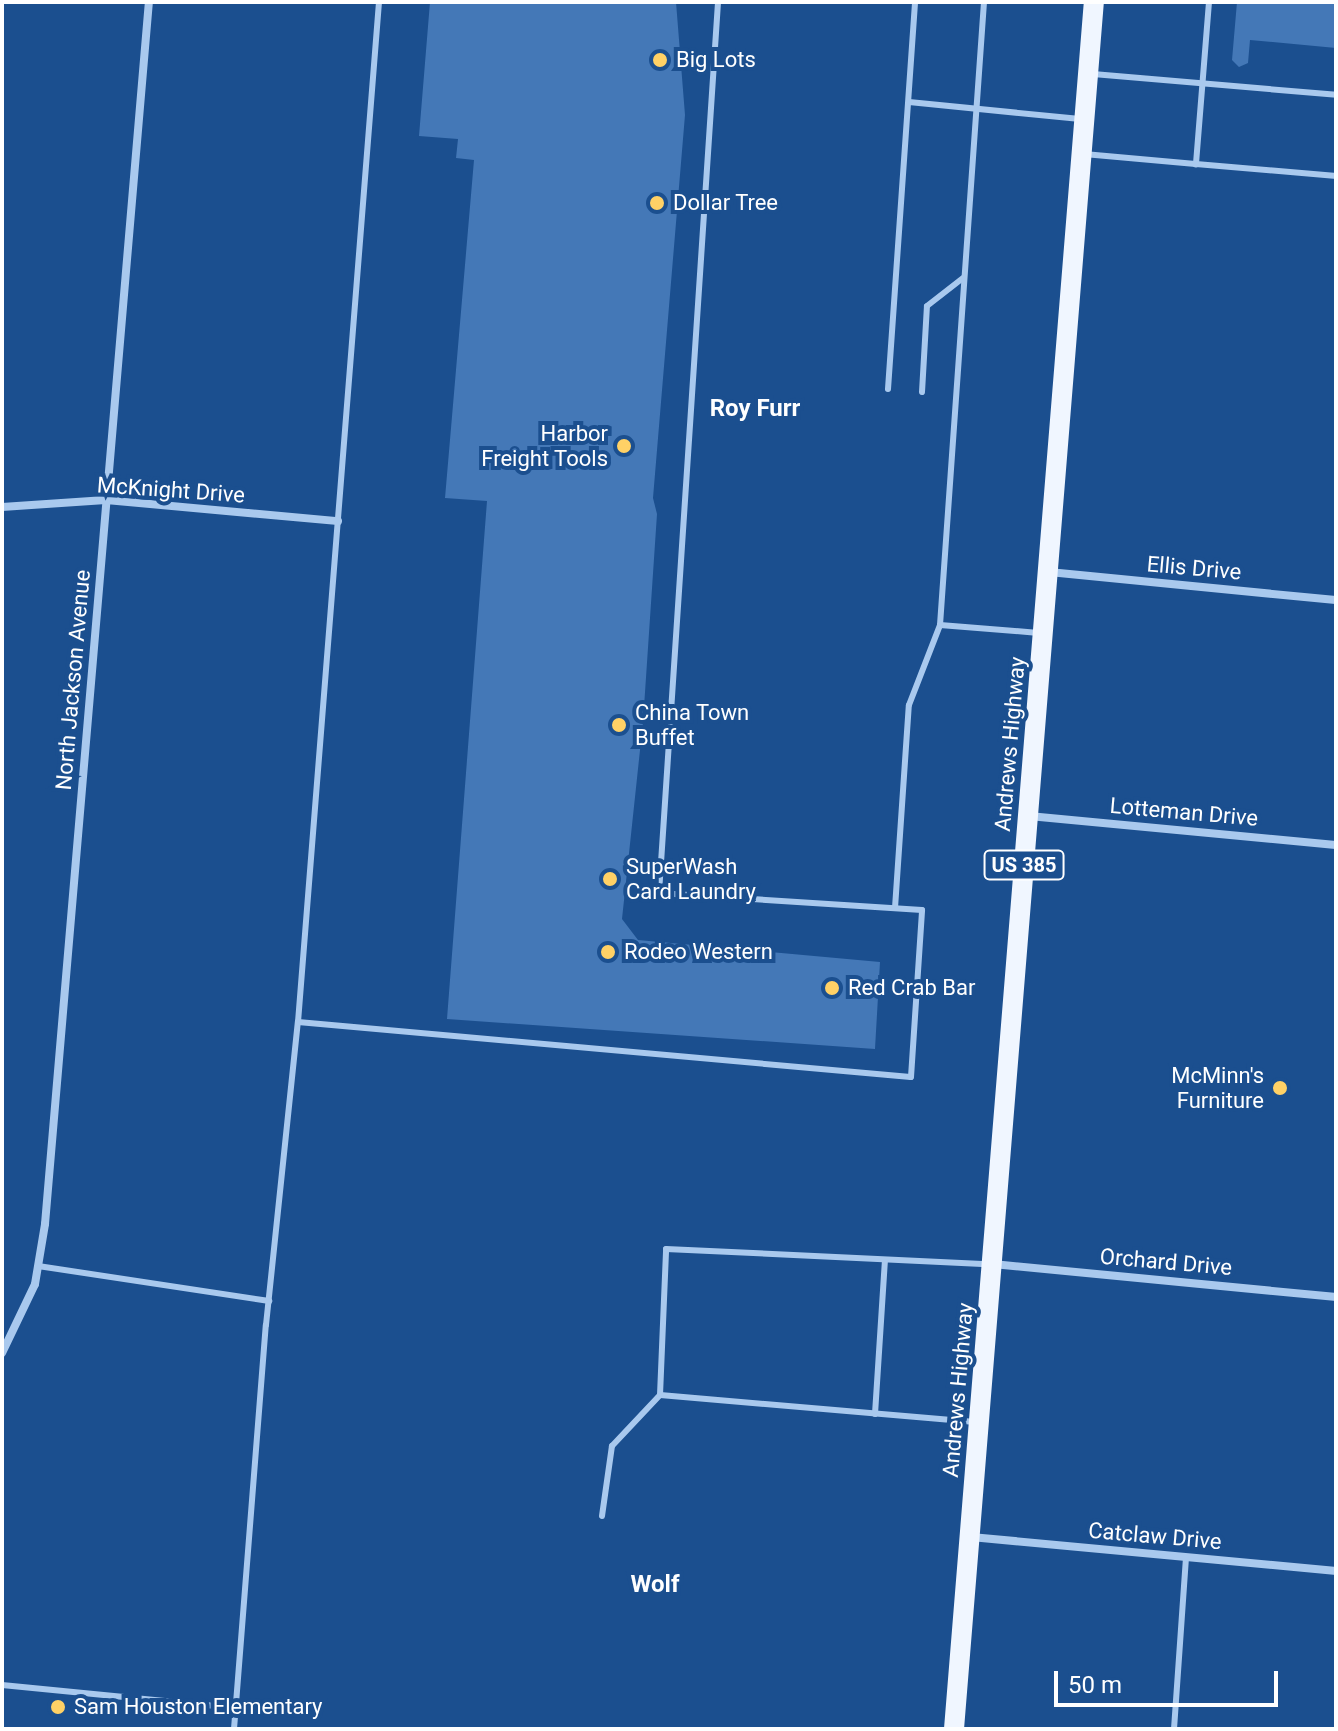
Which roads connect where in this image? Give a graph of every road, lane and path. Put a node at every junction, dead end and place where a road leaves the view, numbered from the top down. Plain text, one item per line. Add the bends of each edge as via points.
1 (149, 2) edge
2 (379, 2) edge
3 (718, 2) edge
4 (915, 2) edge
5 (984, 2) edge
6 (1094, 2) edge
7 (1209, 2) edge
8 (1089, 74) junction
9 (1202, 85) junction
10 (1336, 95) edge
11 (909, 102) junction
12 (976, 108) junction
13 (1085, 119) junction
14 (1082, 154) junction
15 (1196, 164) junction
16 (1336, 176) edge
17 (963, 278) junction
18 (888, 389) dead end
19 (922, 392) dead end
20 (106, 500) junction
21 (2, 507) edge
22 (338, 521) junction
23 (1048, 572) junction
24 (1336, 600) edge
25 (940, 625) junction
26 (1043, 634) junction
27 (1028, 815) junction
28 (1336, 845) edge
29 (895, 908) junction
30 (298, 1022) junction
31 (885, 1260) junction
32 (992, 1264) junction
33 (38, 1266) junction
34 (1336, 1297) edge
35 (269, 1301) junction
36 (2, 1353) edge
37 (660, 1395) junction
38 (875, 1414) junction
39 (979, 1422) junction
40 (602, 1516) dead end
41 (970, 1537) junction
42 (1186, 1557) junction
43 (1336, 1571) edge
44 (2, 1685) edge
45 (236, 1708) junction
46 (234, 1729) edge
47 (954, 1729) edge
48 (1174, 1729) edge

1 - 20 street, North Jackson Avenue
2 - 22 lane
3 - 29 lane via 659,893
4 - 11 lane
5 - 12 lane
6 - 8 main road, Andrews Highway / US 385
7 - 9 lane
8 - 9 lane
8 - 13 main road, Andrews Highway / US 385
9 - 10 lane
9 - 15 lane
11 - 12 lane
11 - 18 lane
12 - 13 lane
12 - 17 lane
13 - 14 main road, Andrews Highway / US 385
14 - 15 lane
14 - 23 main road, Andrews Highway / US 385
15 - 16 lane
17 - 19 lane via 927,306
17 - 25 lane
20 - 21 street, McKnight Drive
20 - 22 street, McKnight Drive
20 - 33 street, North Jackson Avenue
22 - 30 lane
23 - 24 street, Ellis Drive
23 - 26 main road, Andrews Highway / US 385
25 - 26 lane
25 - 29 lane via 909,705
26 - 27 main road, Andrews Highway / US 385
27 - 28 street, Lotteman Drive
27 - 32 main road, Andrews Highway / US 385
29 - 30 lane via 922,910 911,1077
30 - 35 lane
31 - 32 lane
31 - 37 lane via 666,1249
31 - 38 lane
32 - 34 street, Orchard Drive
32 - 39 main road, Andrews Highway / US 385
33 - 35 lane
33 - 36 street, North Jackson Avenue via 22,1320
35 - 45 lane
37 - 38 lane
37 - 40 lane via 612,1446
38 - 39 lane
39 - 41 main road, Andrews Highway / US 385
41 - 42 street, Catclaw Drive
41 - 47 main road, Andrews Highway / US 385
42 - 43 street, Catclaw Drive
42 - 48 lane
44 - 45 lane
45 - 46 lane

